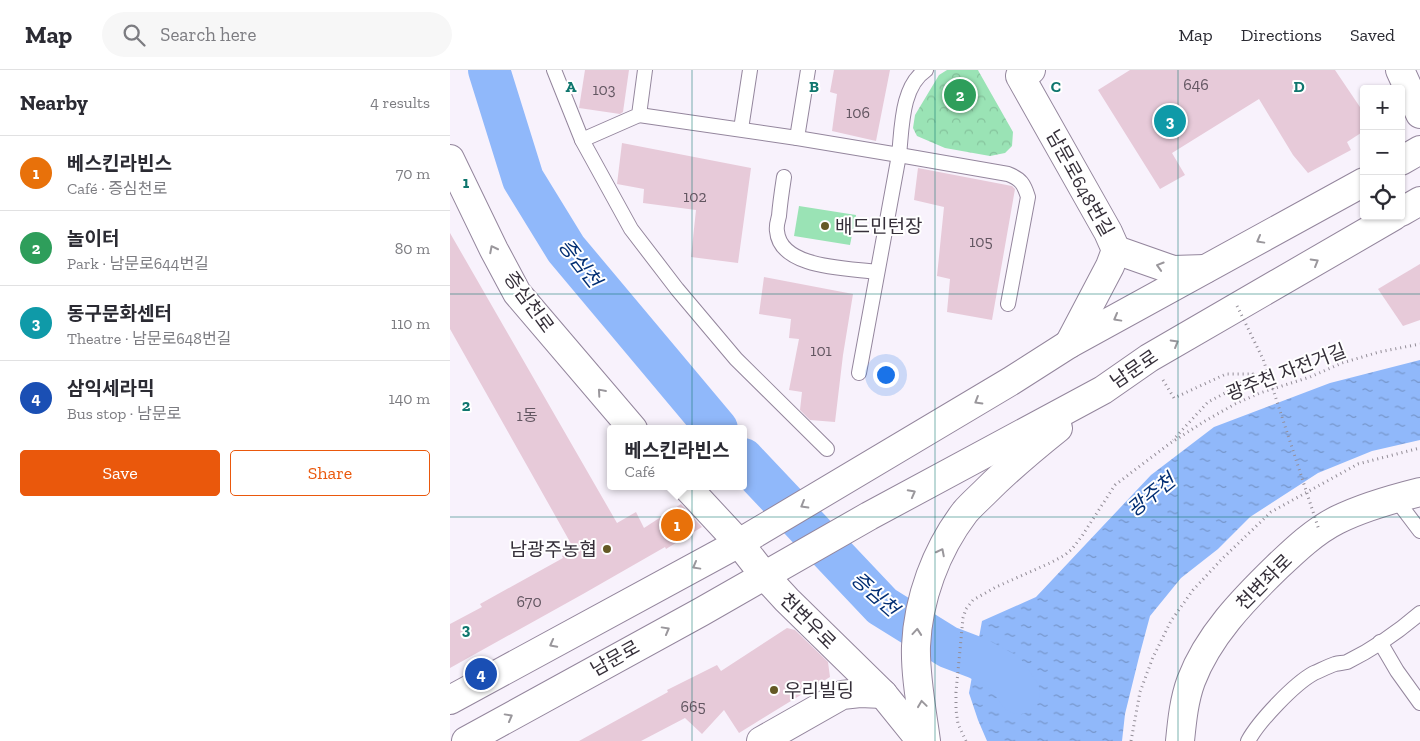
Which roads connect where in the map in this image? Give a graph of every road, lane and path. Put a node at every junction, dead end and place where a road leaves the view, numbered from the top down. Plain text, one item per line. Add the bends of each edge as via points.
1 (554, 70) edge
2 (645, 70) edge
3 (750, 70) edge
4 (808, 70) edge
5 (926, 70) edge
6 (1400, 70) edge
7 (1025, 73) edge
8 (1420, 114) edge
9 (639, 115) junction
10 (741, 129) junction
11 (797, 138) junction
12 (582, 140) junction
13 (1420, 150) edge
14 (899, 155) junction
15 (450, 159) edge
16 (1405, 159) edge
17 (784, 177) dead end
18 (1360, 184) edge
19 (1420, 202) edge
20 (1405, 210) edge
21 (1387, 220) edge
22 (1116, 250) junction
23 (1206, 269) junction
24 (877, 272) junction
25 (1008, 304) dead end
26 (1237, 306) junction
27 (1069, 344) junction
28 (1420, 344) edge
29 (1149, 358) junction
30 (859, 373) dead end
31 (1103, 390) junction
32 (630, 425) edge
33 (1169, 444) junction
34 (827, 449) dead end
35 (690, 490) edge
36 (1408, 495) edge
37 (1319, 530) junction
38 (1420, 531) edge
39 (739, 543) junction
40 (764, 575) junction
41 (1420, 613) edge
42 (1380, 642) junction
43 (883, 694) junction
44 (450, 700) edge
45 (1420, 704) edge
46 (466, 741) edge
47 (762, 741) edge
48 (921, 741) edge
49 (926, 741) edge
50 (966, 741) edge
51 (1180, 741) edge
52 (1248, 741) edge

1 - 12 lane
2 - 9 lane
3 - 10 lane
4 - 11 lane
5 - 14 lane via 909,91
6 - 8 main road
7 - 22 main road, 남문로648번길
9 - 10 lane
9 - 12 lane
10 - 11 lane
11 - 14 lane
12 - 34 lane via 631,229 677,289 736,359
13 - 16 main road
14 - 24 lane
14 - 25 lane via 1008,174 1025,186 1028,197
32 -> 15 main road, 증심천로 via 517,293
17 - 24 lane via 776,231 780,243 800,260
18 -> 23 main road
19 - 20 main road
26 -> 21 main road, 남문로
23 -> 22 main road via 1173,270
22 - 27 main road, 남문로648번길
23 -> 27 main road
24 - 30 lane
29 -> 26 main road, 남문로
26 - 37 path, bridge via 1263,359
27 -> 39 main road via 1011,382
28 - 33 path, 광주천 자전거길 via 1342,362 1260,393 1212,416
29 - 31 main road, 남문로
29 - 33 path, 광주천 자전거길 via 1174,398 1226,374 1253,374 1208,402
40 -> 31 main road, 남문로
49 -> 31 main road via 916,647 918,623 936,560 965,512
33 - 50 path, 광주천 자전거길 via 1115,485 1065,556 996,587 973,600 966,609 956,692 958,724
35 - 39 main road
36 - 37 main road, 천변좌로 via 1363,508
36 - 38 lane
37 - 51 main road, 천변좌로 via 1244,600 1221,627 1191,682
39 - 40 main road, 천변우로
39 -> 44 main road
40 - 43 main road, 천변우로
46 -> 40 main road, 남문로
41 - 42 lane
42 - 45 lane
42 - 52 lane via 1345,663 1334,664 1313,674 1292,690
43 - 47 main road via 860,692 842,695
43 - 48 main road, 천변우로

